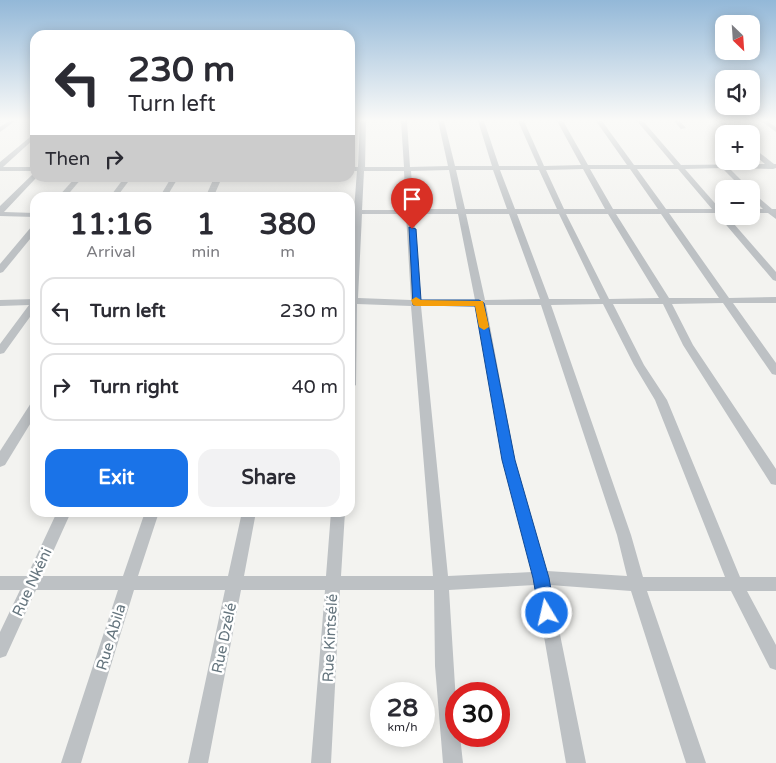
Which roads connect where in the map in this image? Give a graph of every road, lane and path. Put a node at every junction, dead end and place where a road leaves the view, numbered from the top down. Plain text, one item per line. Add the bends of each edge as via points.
1 (12, 157) edge
2 (362, 157) edge
3 (405, 157) edge
4 (449, 157) edge
5 (492, 157) edge
6 (537, 157) edge
7 (580, 157) edge
8 (625, 157) edge
9 (673, 157) edge
10 (761, 157) edge
11 (681, 166) junction
12 (715, 166) edge
13 (633, 167) junction
14 (760, 167) edge
15 (774, 167) edge
16 (0, 168) edge
17 (452, 168) junction
18 (496, 168) junction
19 (542, 168) junction
20 (586, 168) junction
21 (30, 169) edge
22 (355, 169) edge
23 (361, 169) junction
24 (406, 169) junction
25 (727, 170) edge
26 (30, 179) edge
27 (738, 180) edge
28 (74, 182) edge
29 (216, 182) dead end
30 (65, 192) edge
31 (212, 192) edge
32 (760, 201) edge
33 (715, 204) edge
34 (355, 206) edge
35 (410, 211) junction
36 (562, 211) junction
37 (610, 211) junction
38 (663, 211) junction
39 (715, 211) edge
40 (0, 212) edge
41 (355, 212) edge
42 (462, 212) junction
43 (513, 212) junction
44 (760, 212) edge
45 (774, 213) edge
46 (30, 214) edge
47 (732, 225) edge
48 (30, 234) edge
49 (0, 270) edge
50 (776, 278) edge
51 (726, 300) junction
52 (776, 300) edge
53 (355, 301) edge
54 (545, 301) junction
55 (606, 301) junction
56 (666, 301) junction
57 (0, 303) edge
58 (30, 303) edge
59 (416, 303) junction
60 (479, 303) junction
61 (30, 310) edge
62 (0, 350) edge
63 (776, 371) edge
64 (30, 414) edge
65 (0, 462) edge
66 (776, 480) edge
67 (62, 517) edge
68 (150, 517) edge
69 (247, 517) edge
70 (338, 517) edge
71 (541, 578) junction
72 (0, 583) edge
73 (32, 583) junction
74 (128, 583) junction
75 (440, 583) junction
76 (235, 584) junction
77 (332, 584) junction
78 (637, 584) junction
79 (735, 584) junction
80 (776, 584) edge
81 (0, 650) edge
82 (776, 662) edge
83 (71, 763) edge
84 (198, 763) edge
85 (321, 763) edge
86 (453, 763) edge
87 (576, 763) edge
88 (696, 763) edge

1 - 16 street
2 - 23 street
3 - 24 street
4 - 17 street
5 - 18 street
6 - 19 street
7 - 20 street
8 - 13 street
9 - 11 street
10 - 15 street
11 - 12 street
11 - 13 street
11 - 33 street
13 - 20 street
13 - 38 street
14 - 15 street
16 - 21 street
17 - 18 street
17 - 24 street
17 - 42 street
18 - 19 street
18 - 43 street
19 - 20 street
19 - 36 street
20 - 37 street
22 - 23 street
23 - 24 street
23 - 34 street
24 - 35 street
25 - 27 street
26 - 40 street
28 - 30 street
29 - 31 street
32 - 45 street
35 - 41 street
35 - 42 street
35 - 59 street
36 - 37 street
36 - 43 street
36 - 55 street
37 - 38 street
37 - 56 street
38 - 39 street
38 - 51 street
40 - 46 street
42 - 43 street
42 - 60 street
43 - 54 street
44 - 45 street
47 - 50 street
48 - 49 street
51 - 52 street
51 - 56 street
51 - 63 street
53 - 59 street
54 - 55 street
54 - 60 street
54 - 78 street via 624,535
55 - 56 street
55 - 79 street via 661,400
56 - 66 street via 688,345
57 - 58 street
59 - 60 street
59 - 75 street
60 - 71 street via 509,460
61 - 62 street
64 - 65 street
67 - 73 street, Rue Nkéni
68 - 74 street, Rue Abila
69 - 76 street, Rue Dzélé
70 - 77 street, Rue Kintsélé
71 - 75 street
71 - 78 street
71 - 87 street
72 - 73 street
73 - 74 street
73 - 81 street, Rue Nkéni
74 - 76 street
74 - 83 street, Rue Abila
75 - 77 street
75 - 86 street
76 - 77 street
76 - 84 street, Rue Dzélé
77 - 85 street, Rue Kintsélé
78 - 79 street
78 - 88 street
79 - 80 street
79 - 82 street

